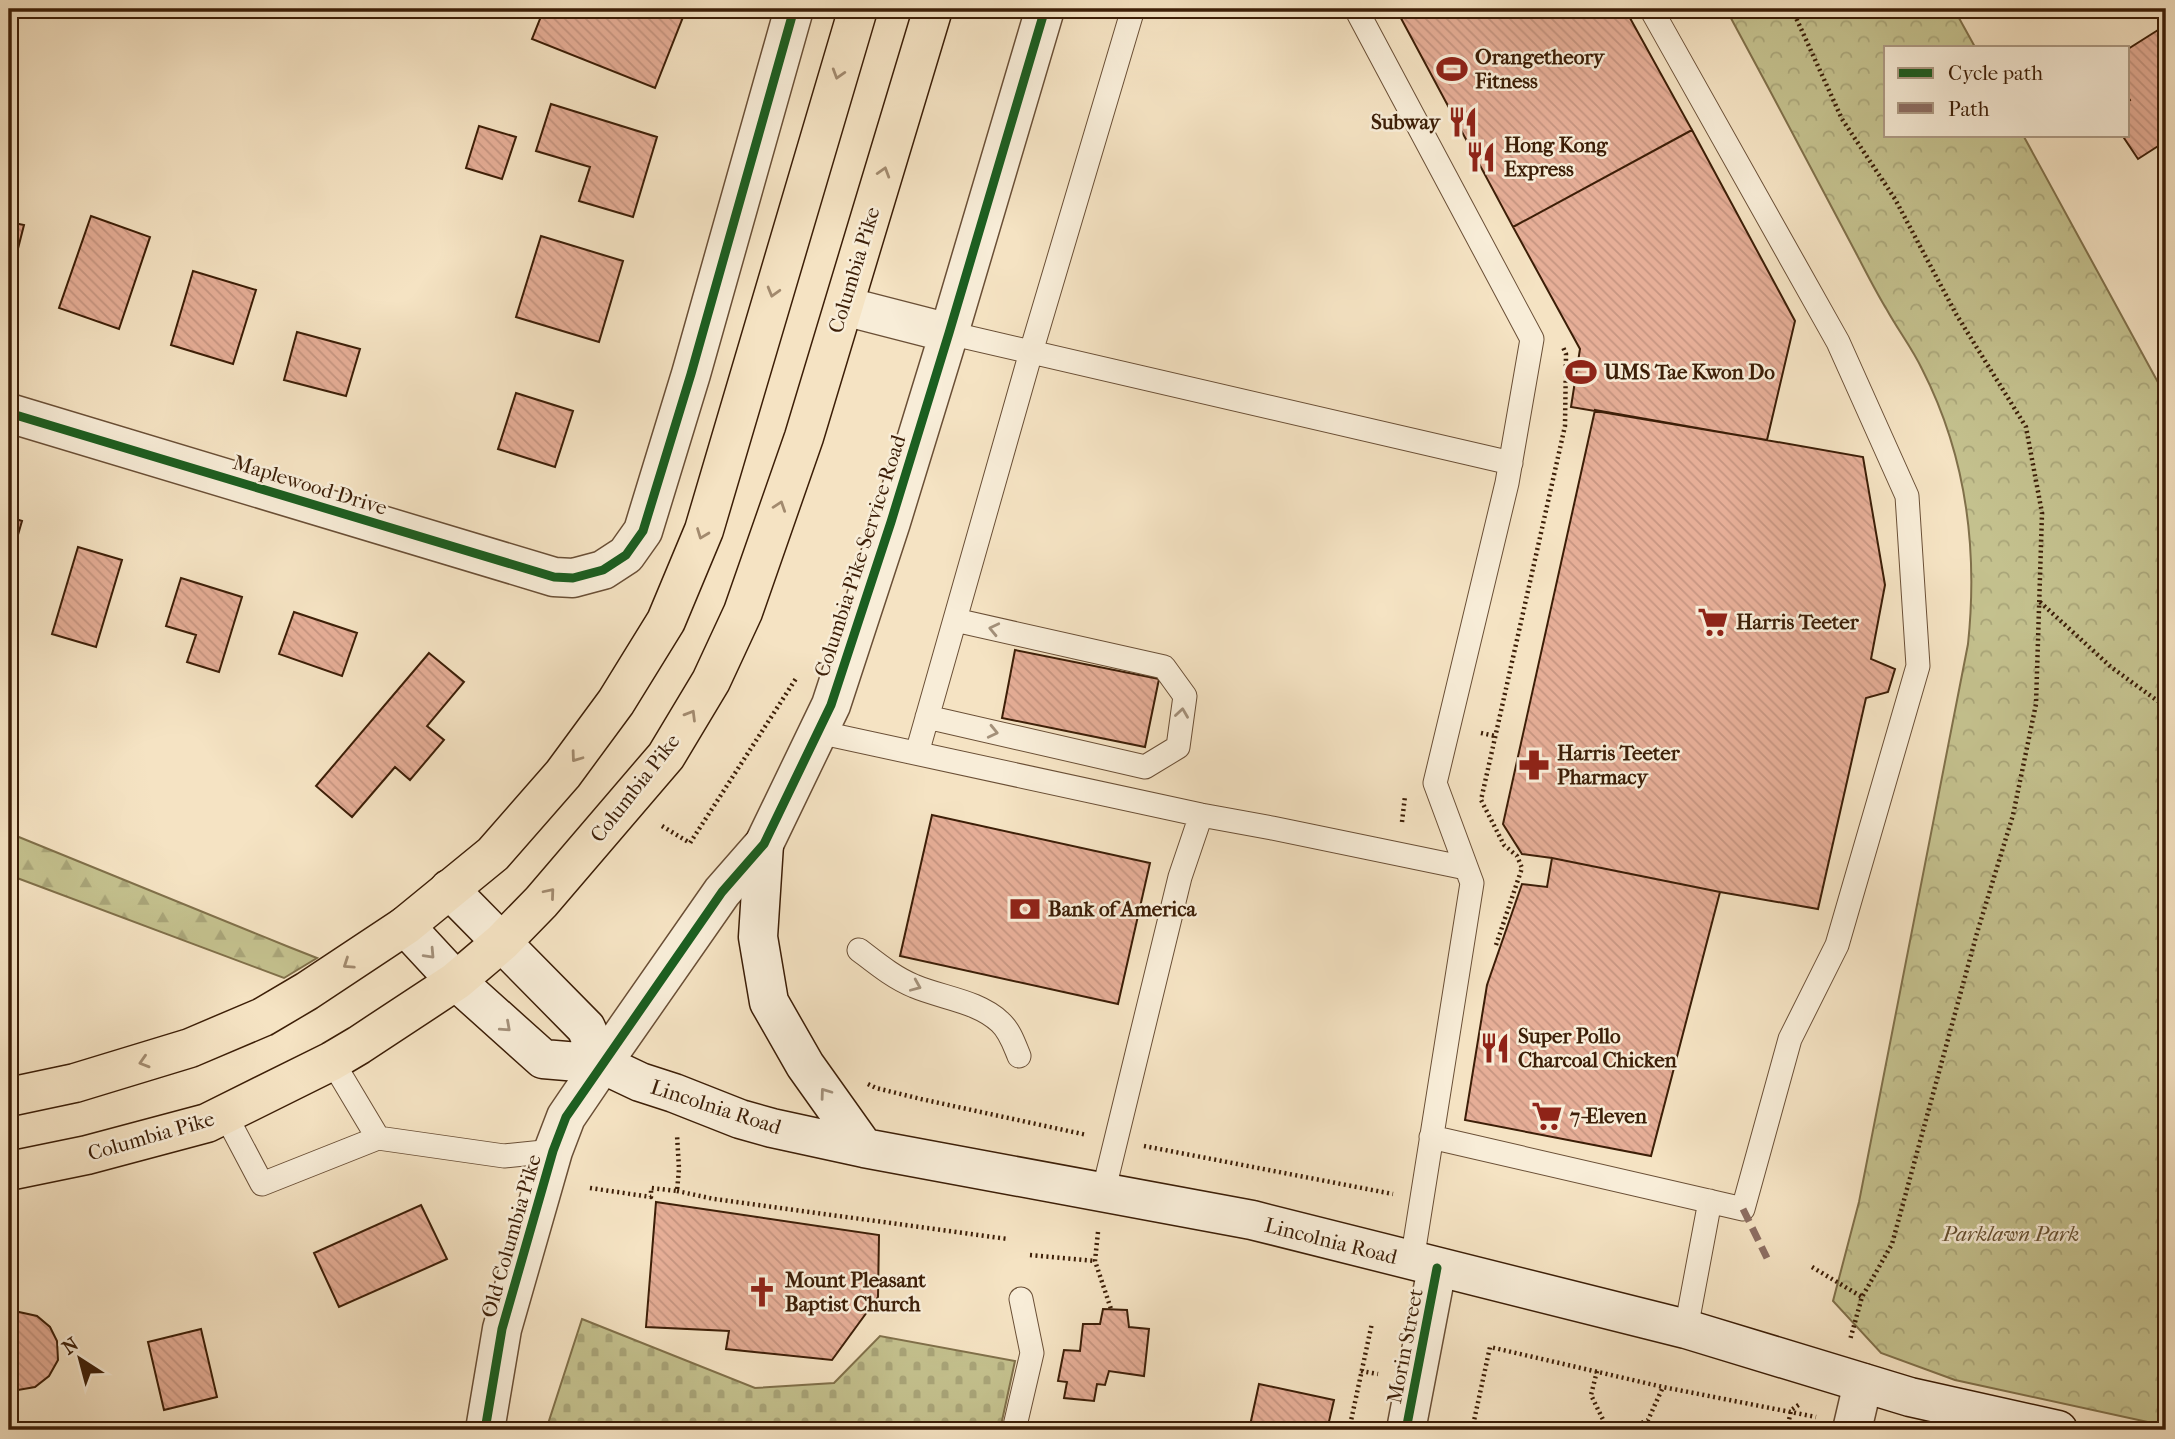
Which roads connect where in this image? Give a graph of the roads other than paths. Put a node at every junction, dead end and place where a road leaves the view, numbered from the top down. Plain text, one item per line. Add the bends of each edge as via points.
1 (794, 9) edge
2 (858, 9) edge
3 (933, 9) edge
4 (1045, 9) edge
5 (1133, 9) edge
6 (1356, 9) edge
7 (1651, 9) edge
8 (844, 306) junction
9 (949, 333) junction
10 (1031, 352) junction
11 (9, 413) edge
12 (1511, 463) junction
13 (955, 620) junction
14 (927, 717) junction
15 (818, 732) junction
16 (917, 753) junction
17 (1201, 815) junction
18 (764, 844) junction
19 (1466, 868) junction
20 (449, 889) junction
21 (405, 926) junction
22 (502, 942) junction
23 (859, 950) dead end
24 (456, 981) junction
25 (1019, 1056) dead end
26 (332, 1061) junction
27 (602, 1064) junction
28 (9, 1097) edge
29 (225, 1114) junction
30 (1430, 1137) junction
31 (378, 1138) junction
32 (864, 1148) junction
33 (553, 1151) junction
34 (9, 1171) edge
35 (1103, 1193) junction
36 (1710, 1201) junction
37 (1425, 1265) junction
38 (1021, 1298) dead end
39 (1686, 1329) junction
40 (1863, 1383) junction
41 (1852, 1428) edge
42 (485, 1430) edge
43 (1014, 1430) edge
44 (1406, 1430) edge
45 (2058, 1430) edge

1 - 11 street, Maplewood Drive via 643,531 626,555 603,570 573,578 554,577
2 -> 20 main road via 704,530 666,621 617,702 563,774 493,854
8 -> 3 main road, Columbia Pike
4 - 9 street, Columbia Pike Service Road
5 - 10 lane
6 - 12 lane via 1532,339
7 - 36 lane via 1838,342 1907,496 1917,666 1837,945 1790,1038 1743,1209
8 - 9 street
22 -> 8 main road, Columbia Pike via 666,756 711,681 743,612
9 - 10 lane
9 - 15 street, Columbia Pike Service Road via 844,667
10 - 12 lane
10 - 13 lane
12 - 19 lane via 1435,783
13 - 14 lane
14 -> 13 lane via 1145,767 1178,747 1185,696 1164,667
14 - 16 lane
15 - 16 lane
15 - 18 street, Columbia Pike Service Road
16 - 17 lane
17 - 19 lane
17 - 35 lane via 1180,877
18 - 27 street, Columbia Pike Service Road via 722,892
32 -> 18 street via 805,1065 769,1002 758,937
19 - 30 lane via 1472,883
20 - 21 main road
20 - 22 street
21 -> 24 street, Lincolnia Road
21 -> 28 main road via 263,1017 190,1048 75,1083
22 - 24 main road, Columbia Pike
22 - 27 street via 586,1028
23 -> 25 lane via 914,986 986,1011 1010,1034
24 - 26 main road, Columbia Pike
24 -> 27 street, Lincolnia Road via 543,1059
26 - 29 main road, Columbia Pike
26 - 31 lane
27 - 32 street, Lincolnia Road via 740,1119
27 - 33 street, Old Columbia Pike via 566,1117
29 - 31 lane via 261,1184
29 - 34 main road, Columbia Pike via 143,1142
30 - 36 lane
30 - 37 lane
31 - 33 lane via 504,1156
32 - 35 street, Lincolnia Road
33 - 42 street, Old Columbia Pike via 502,1329
35 - 37 street, Lincolnia Road via 1252,1220
36 - 39 lane
37 - 39 street, Lincolnia Road
37 - 44 street, Morin Street
38 - 43 lane via 1032,1353
39 - 40 street, Lincolnia Road
40 - 41 street
40 - 45 street, Lincolnia Road

